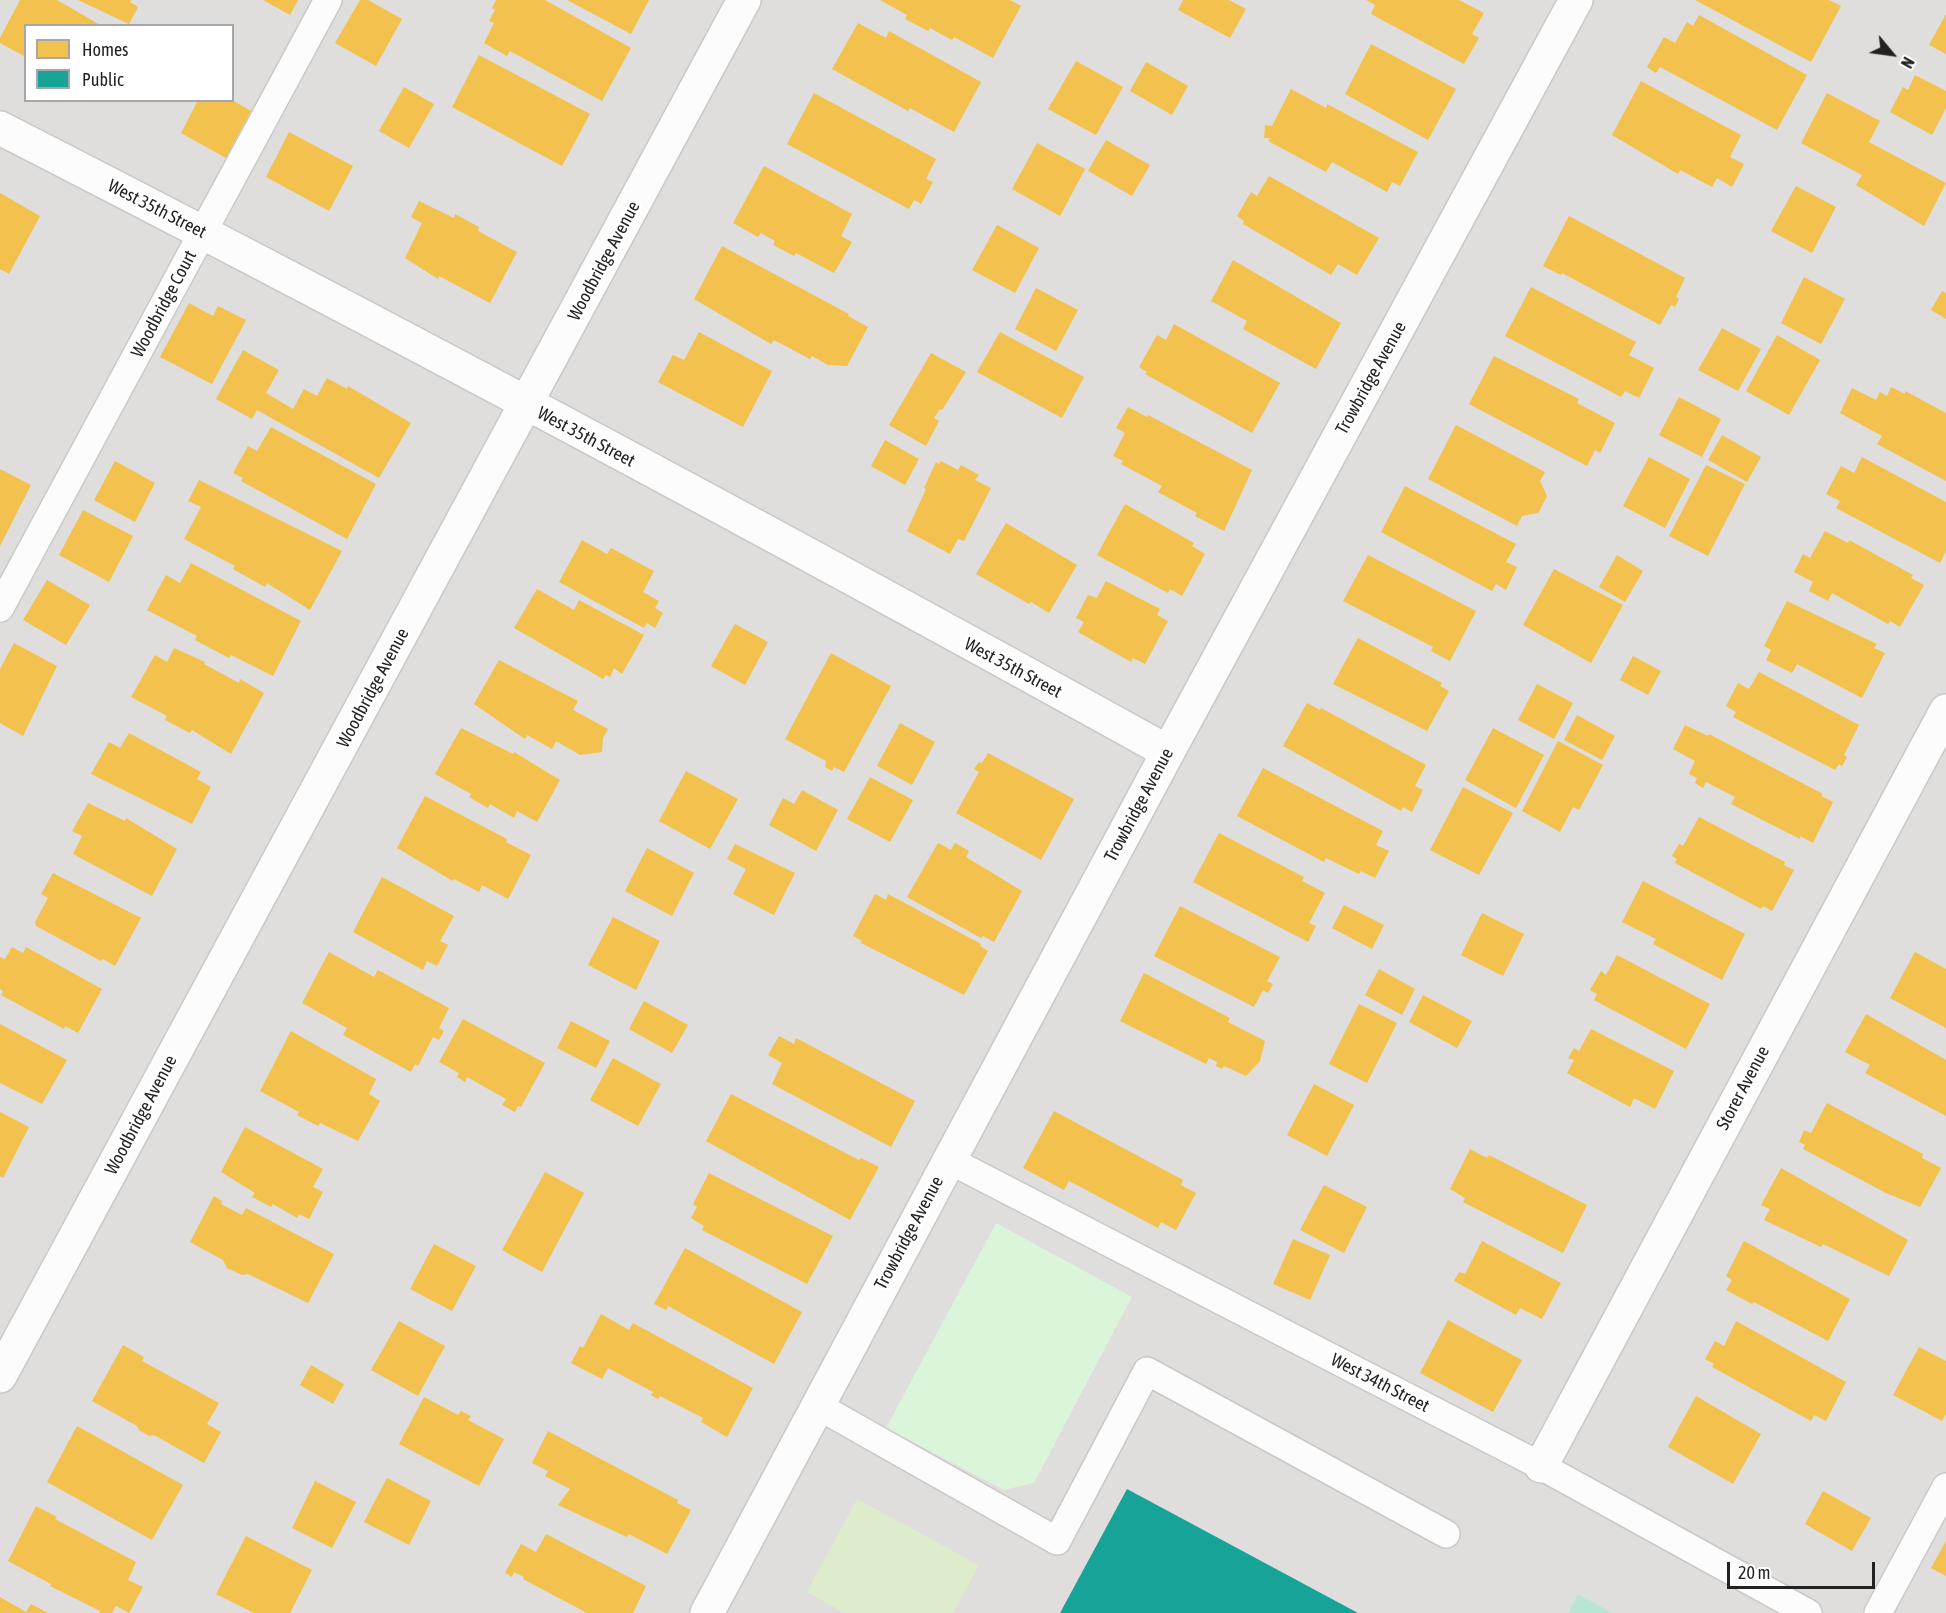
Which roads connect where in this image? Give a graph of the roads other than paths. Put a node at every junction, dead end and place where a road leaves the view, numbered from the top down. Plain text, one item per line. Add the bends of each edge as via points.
1 (328, 0) edge
2 (744, 0) edge
3 (1576, 0) edge
4 (0, 128) edge
5 (202, 232) junction
6 (527, 404) junction
7 (0, 608) edge
8 (1946, 711) edge
9 (1168, 752) junction
10 (949, 1160) junction
11 (0, 1376) edge
12 (818, 1406) junction
13 (1540, 1466) junction
14 (1946, 1487) edge
15 (1446, 1534) dead end
16 (707, 1613) edge
17 (1808, 1613) edge
18 (1878, 1613) edge

1 - 5 lane, Woodbridge Court
2 - 6 street, Woodbridge Avenue
3 - 9 street, Trowbridge Avenue
4 - 5 street, West 35th Street
5 - 6 street, West 35th Street
5 - 7 lane, Woodbridge Court
6 - 9 street, West 35th Street
6 - 11 street, Woodbridge Avenue
8 - 13 street, Storer Avenue
9 - 10 street, Trowbridge Avenue
10 - 12 street, Trowbridge Avenue
10 - 13 lane, West 34th Street
12 - 15 lane via 1056,1541 1147,1371
12 - 16 street, Trowbridge Avenue
13 - 17 lane, West 34th Street
14 - 18 lane

